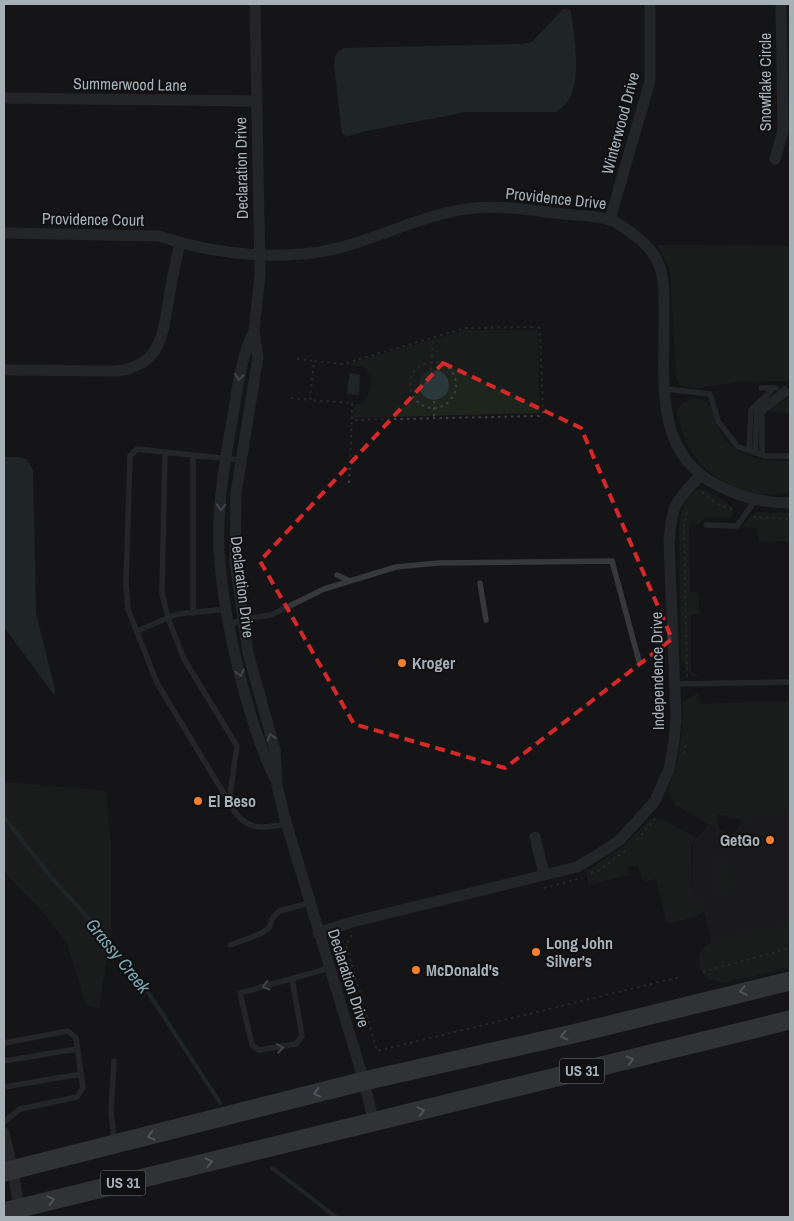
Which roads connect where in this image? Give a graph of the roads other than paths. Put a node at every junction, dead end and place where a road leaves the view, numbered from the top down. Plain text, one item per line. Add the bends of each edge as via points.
1 (255, 4) edge
2 (650, 4) edge
3 (781, 4) edge
4 (4, 98) edge
5 (256, 101) junction
6 (775, 159) dead end
7 (610, 219) junction
8 (4, 233) edge
9 (180, 243) junction
10 (259, 256) junction
11 (254, 331) junction
12 (4, 370) edge
13 (761, 388) dead end
14 (774, 388) junction
15 (665, 389) junction
16 (789, 390) edge
17 (752, 451) junction
18 (164, 452) junction
19 (193, 455) junction
20 (762, 455) junction
21 (790, 456) edge
22 (225, 459) junction
23 (240, 460) junction
24 (700, 476) junction
25 (756, 499) junction
26 (790, 503) edge
27 (706, 525) dead end
28 (337, 575) dead end
29 (350, 581) junction
30 (480, 583) dead end
31 (226, 609) junction
32 (193, 613) junction
33 (168, 618) junction
34 (244, 619) junction
35 (486, 620) dead end
36 (230, 625) junction
37 (137, 631) junction
38 (639, 661) dead end
39 (790, 682) edge
40 (674, 684) junction
41 (277, 785) junction
42 (229, 802) junction
43 (286, 824) junction
44 (535, 837) dead end
45 (544, 874) junction
46 (309, 903) junction
47 (318, 933) junction
48 (230, 945) dead end
49 (330, 968) junction
50 (292, 980) junction
51 (790, 981) edge
52 (790, 1020) edge
53 (4, 1043) edge
54 (78, 1049) junction
55 (114, 1061) dead end
56 (4, 1062) edge
57 (81, 1074) junction
58 (364, 1081) junction
59 (4, 1087) edge
60 (4, 1122) edge
61 (374, 1123) junction
62 (4, 1133) edge
63 (114, 1146) junction
64 (8, 1171) edge
65 (11, 1210) edge

1 - 5 street, Declaration Drive
2 - 7 street, Winterwood Drive via 650,81
3 - 6 street, Snowflake Circle via 784,131
4 - 5 street, Summerwood Lane
5 - 10 street, Declaration Drive
7 - 10 street, Providence Drive via 513,208 473,208 430,218 340,248
7 - 15 street, Providence Drive via 638,236 657,260 664,282
8 - 9 street, Providence Court via 159,236
9 - 10 street, Providence Drive
9 - 12 street via 160,343 145,362 132,370 117,371
10 - 11 street, Declaration Drive
11 -> 22 street, Declaration Drive via 244,350
11 - 23 street, Declaration Drive via 258,356
13 - 14 lane
14 - 16 lane
14 - 17 lane via 751,410
15 - 17 lane via 710,394 718,421 738,447
15 - 24 street, Providence Drive via 667,424 681,455
16 - 17 lane via 757,410
16 - 20 lane via 762,412
17 - 20 lane
18 - 19 lane
18 - 33 lane via 162,592
18 - 37 lane via 137,449 130,456 126,583 128,609
19 - 22 lane
19 - 32 lane
20 - 21 lane
22 - 23 lane
22 -> 31 street, Declaration Drive via 219,550
23 - 34 street, Declaration Drive via 234,530 239,601
24 - 25 street, Providence Drive via 741,497
24 - 40 street, Independence Drive via 680,496 670,516
25 - 26 street, Providence Drive
25 - 27 lane via 737,526
28 - 29 lane
29 - 34 lane via 324,589 271,615
29 - 38 lane via 396,567 438,563 612,562
30 - 35 lane
31 - 32 lane
31 - 36 street, Declaration Drive
32 - 33 lane
33 - 37 lane
33 - 42 lane via 192,674 237,746
34 - 36 lane
41 -> 34 street, Declaration Drive via 275,750 248,653
36 -> 41 street, Declaration Drive via 259,740
37 - 42 lane via 157,683
39 - 40 lane
40 - 45 street, Independence Drive via 674,741 669,769 655,801 620,840 577,867
41 - 43 street, Declaration Drive
42 - 43 lane via 247,825 260,828
43 - 46 street, Declaration Drive
44 - 45 street
45 - 47 street, Independence Drive
46 - 47 street, Declaration Drive
46 - 48 lane via 279,912 269,928
47 - 49 street, Declaration Drive
49 - 50 lane
49 - 58 street, Declaration Drive
50 -> 50 lane via 240,993 252,1045 259,1050 296,1044 302,1036
51 -> 58 main road, US 31 via 577,1034
61 -> 52 main road, US 31
53 - 54 lane via 68,1031 76,1038
54 - 56 lane
54 - 57 lane
55 - 63 lane via 111,1111
57 - 59 lane
57 - 60 lane via 83,1088 77,1097 20,1109
58 - 61 street, Declaration Drive
58 -> 63 main road, US 31
65 -> 61 main road, US 31
62 - 64 street
63 - 64 main road, US 31
64 - 65 street

